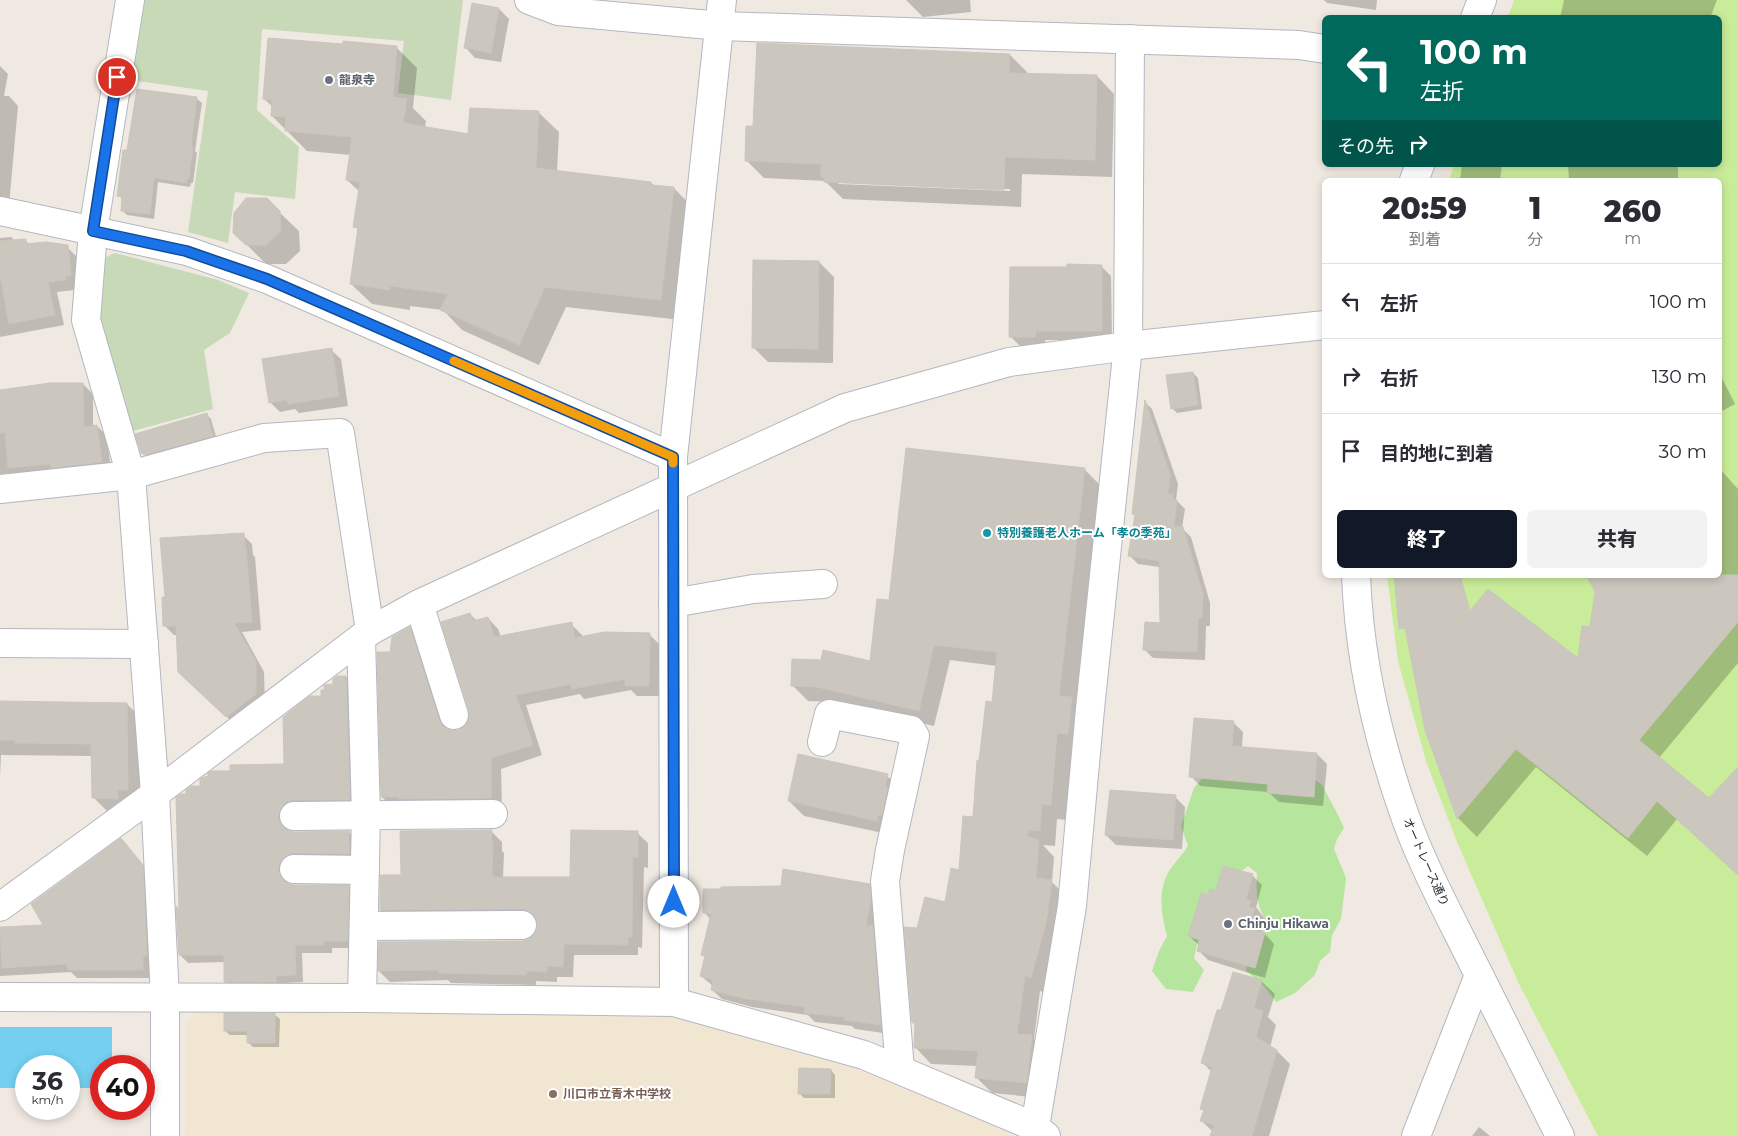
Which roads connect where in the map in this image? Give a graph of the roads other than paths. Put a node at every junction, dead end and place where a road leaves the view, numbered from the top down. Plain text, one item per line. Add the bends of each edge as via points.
1 (130, 0) edge
2 (529, 0) edge
3 (1482, 0) edge
4 (721, 13) edge
5 (1476, 15) edge
6 (1130, 38) junction
7 (1322, 49) edge
8 (0, 211) edge
9 (93, 231) junction
10 (1322, 325) edge
11 (1128, 346) junction
12 (673, 457) junction
13 (131, 475) junction
14 (674, 486) junction
15 (0, 489) edge
16 (1356, 578) edge
17 (822, 584) dead end
18 (674, 603) junction
19 (419, 604) junction
20 (366, 634) junction
21 (0, 643) edge
22 (144, 644) junction
23 (454, 715) dead end
24 (822, 742) dead end
25 (156, 794) junction
26 (493, 814) dead end
27 (366, 815) junction
28 (294, 816) dead end
29 (294, 870) dead end
30 (365, 870) junction
31 (0, 907) edge
32 (522, 925) dead end
33 (364, 926) junction
34 (1479, 975) junction
35 (0, 997) edge
36 (165, 998) junction
37 (362, 998) junction
38 (674, 1002) junction
39 (900, 1070) junction
40 (1041, 1132) edge
41 (165, 1136) edge
42 (1416, 1136) edge
43 (1560, 1136) edge

1 - 9 street
2 - 4 street via 558,11
3 - 5 street
4 - 6 street
4 - 12 street
6 - 7 street
6 - 11 street
8 - 9 street
9 - 12 street via 186,251 267,279
9 - 13 street via 86,320
10 - 11 street
11 - 14 street via 1009,362 845,408
11 - 40 street via 1072,906
12 - 14 street
13 - 15 street
13 - 20 street via 264,438 340,433
13 - 22 street
14 - 18 street
14 - 19 street
16 - 34 street, オートレース通り via 1363,654 1390,770 1430,877
17 - 18 street via 753,589
18 - 38 street
19 - 20 street
19 - 23 street
20 - 25 street
20 - 27 street
21 - 22 street
22 - 25 street
24 - 39 street via 829,714 911,730 915,736 885,881
25 - 31 street
25 - 36 street
26 - 27 street
27 - 28 street
27 - 30 street
29 - 30 street
30 - 33 street
32 - 33 street
33 - 37 street
34 - 42 street
34 - 43 street, オートレース通り
35 - 36 street
36 - 37 street
36 - 41 street
37 - 38 street
38 - 39 street via 864,1055
39 - 40 street

